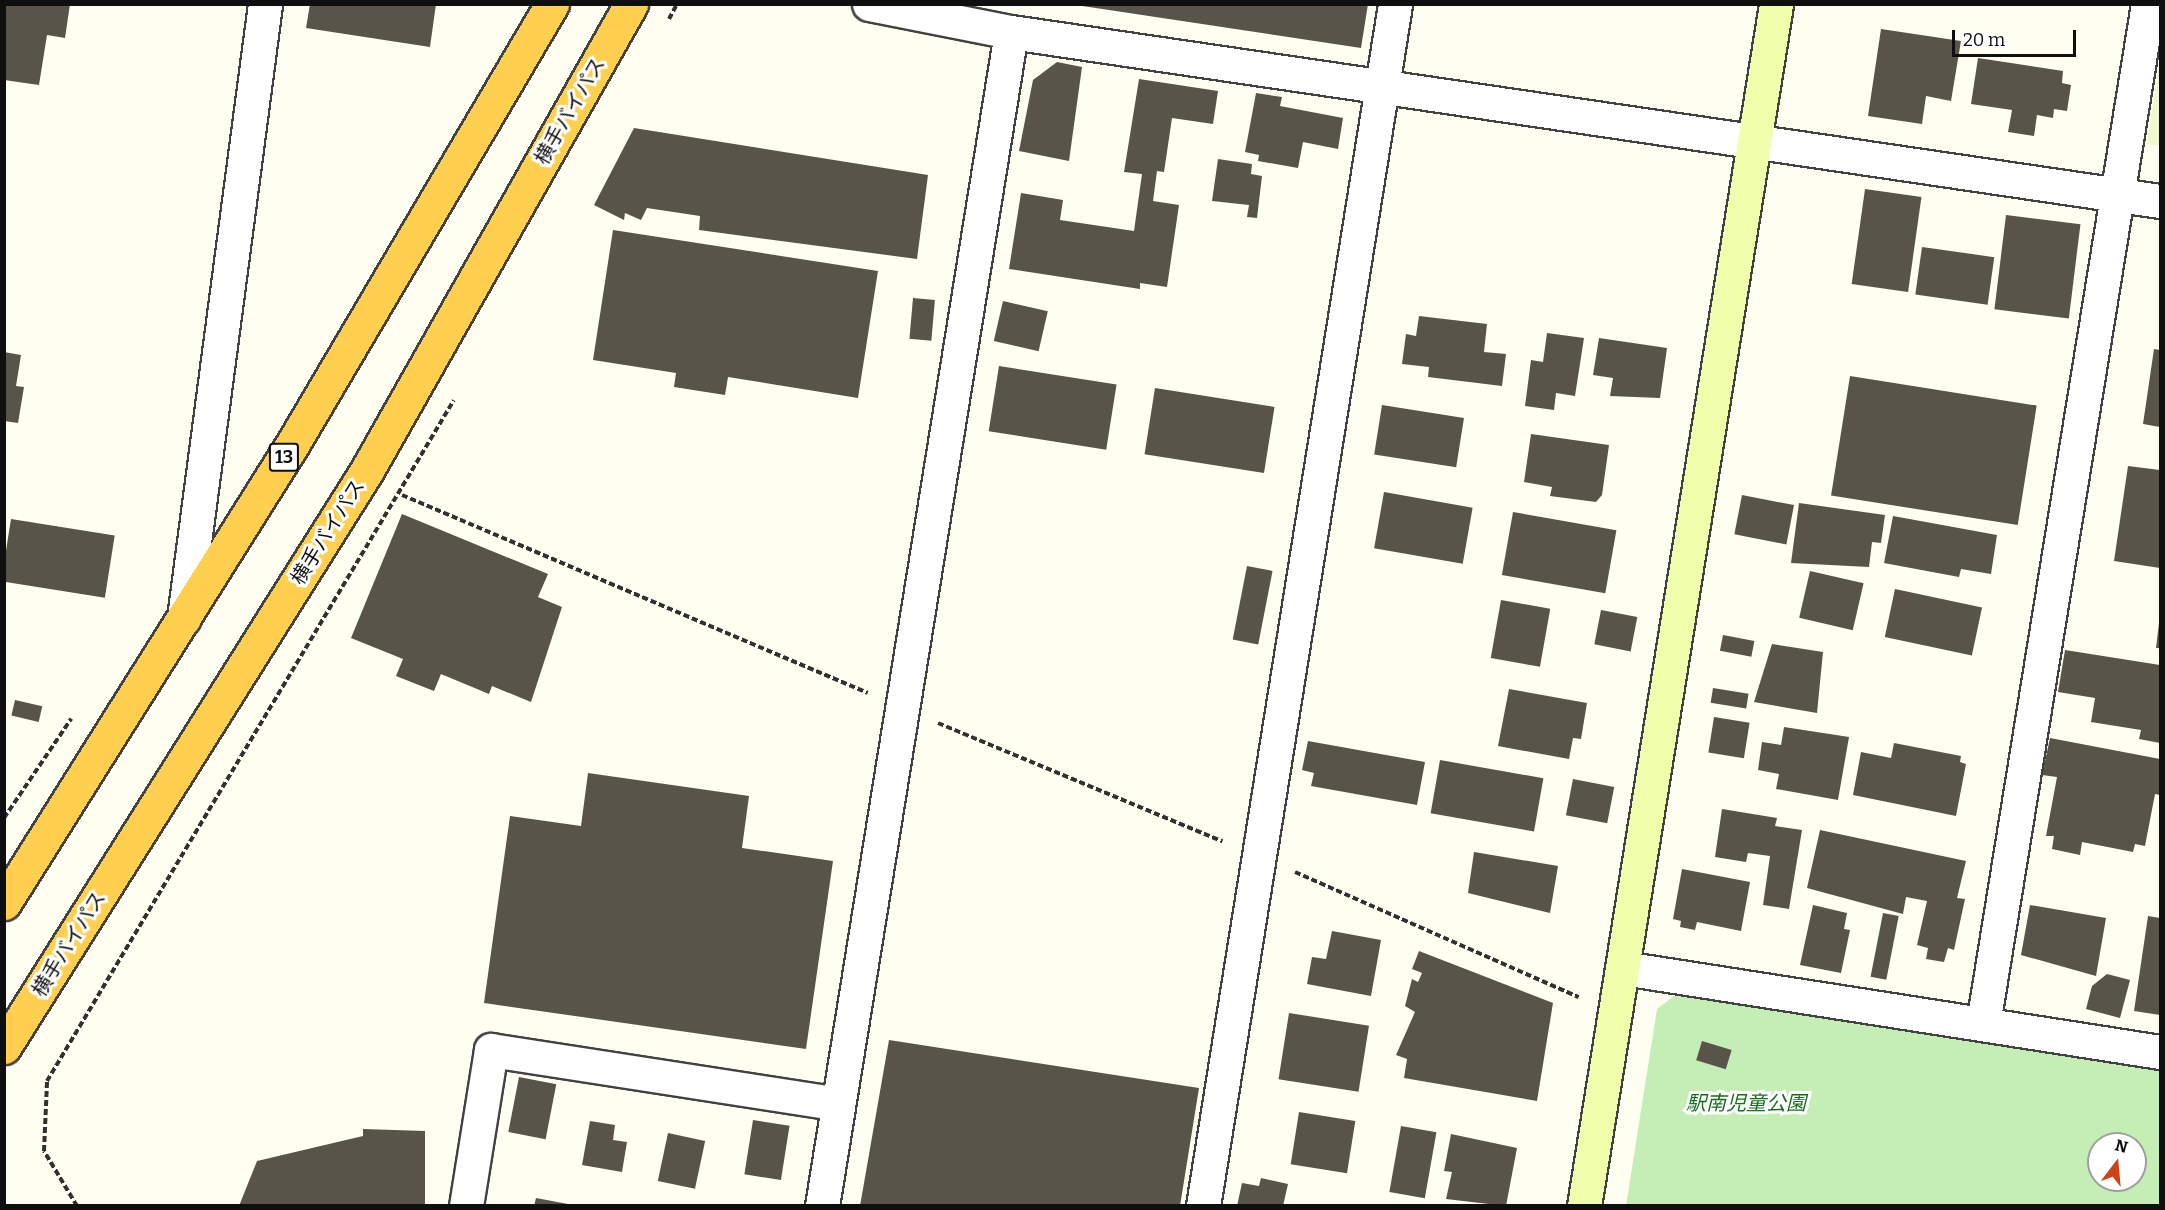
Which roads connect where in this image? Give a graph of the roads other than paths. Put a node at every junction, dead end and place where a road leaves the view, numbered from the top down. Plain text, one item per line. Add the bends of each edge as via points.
1 (265, 4) edge
2 (552, 4) edge
3 (631, 4) edge
4 (869, 4) edge
5 (1395, 4) edge
6 (1776, 4) edge
7 (2148, 4) edge
8 (1011, 32) junction
9 (1382, 86) junction
10 (1754, 141) junction
11 (2117, 194) junction
12 (2160, 201) edge
13 (184, 618) junction
14 (4, 903) edge
15 (1623, 968) junction
16 (1983, 1024) junction
17 (4, 1047) edge
18 (2160, 1052) edge
19 (838, 1104) junction
20 (466, 1206) edge
21 (822, 1206) edge
22 (1203, 1206) edge
23 (1584, 1206) edge

1 - 13 street
2 - 13 highway, 13
3 - 17 highway, 横手バイパス via 366,471
4 - 8 street
5 - 9 street
6 - 10 street
7 - 11 street
8 - 9 street
8 - 19 street
9 - 10 street
9 - 22 street
10 - 11 street
10 - 15 street
11 - 12 street
11 - 16 street
13 - 14 highway, 13
15 - 16 street
15 - 23 street
16 - 18 street
19 - 20 street via 491,1050
19 - 21 street

